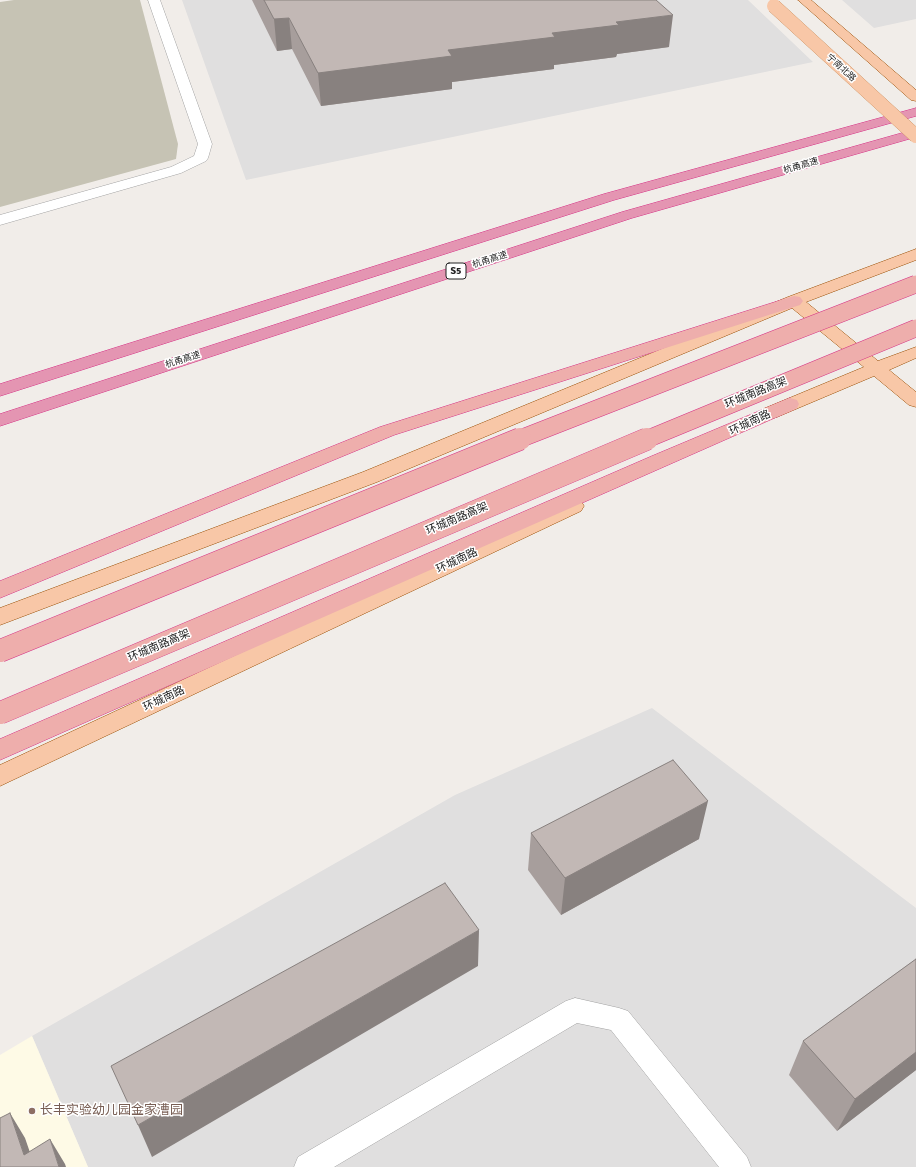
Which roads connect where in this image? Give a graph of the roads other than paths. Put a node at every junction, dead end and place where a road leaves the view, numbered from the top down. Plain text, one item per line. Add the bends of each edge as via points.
1 (154, 0) edge
2 (806, 2) edge
3 (770, 3) edge
4 (916, 98) edge
5 (916, 112) edge
6 (916, 134) edge
7 (0, 220) edge
8 (916, 254) edge
9 (916, 284) edge
10 (794, 302) junction
11 (916, 328) edge
12 (916, 352) edge
13 (875, 369) junction
14 (0, 390) edge
15 (916, 401) edge
16 (790, 404) junction
17 (0, 420) edge
18 (0, 590) edge
19 (0, 617) edge
20 (0, 651) edge
21 (0, 713) edge
22 (0, 750) edge
23 (0, 776) edge
24 (308, 1167) edge
25 (737, 1167) edge

1 - 7 street via 205,144 201,158 176,170 134,183
2 - 4 main road
3 - 6 main road, 宁南北路, bridge
5 - 14 highway, 杭甬高速 / S5 via 609,197
6 - 17 highway, 杭甬高速 / S5 via 627,215
8 - 10 main road
9 - 20 highway, bridge via 490,451
10 - 13 main road
10 - 18 highway via 387,431
10 - 19 main road via 370,477
11 - 21 highway, 环城南路高架, bridge
12 - 13 main road, 环城南路
13 - 15 main road
13 - 16 main road, 环城南路
16 - 22 highway
16 - 23 main road, 环城南路
24 - 25 lane via 575,1010 619,1020

